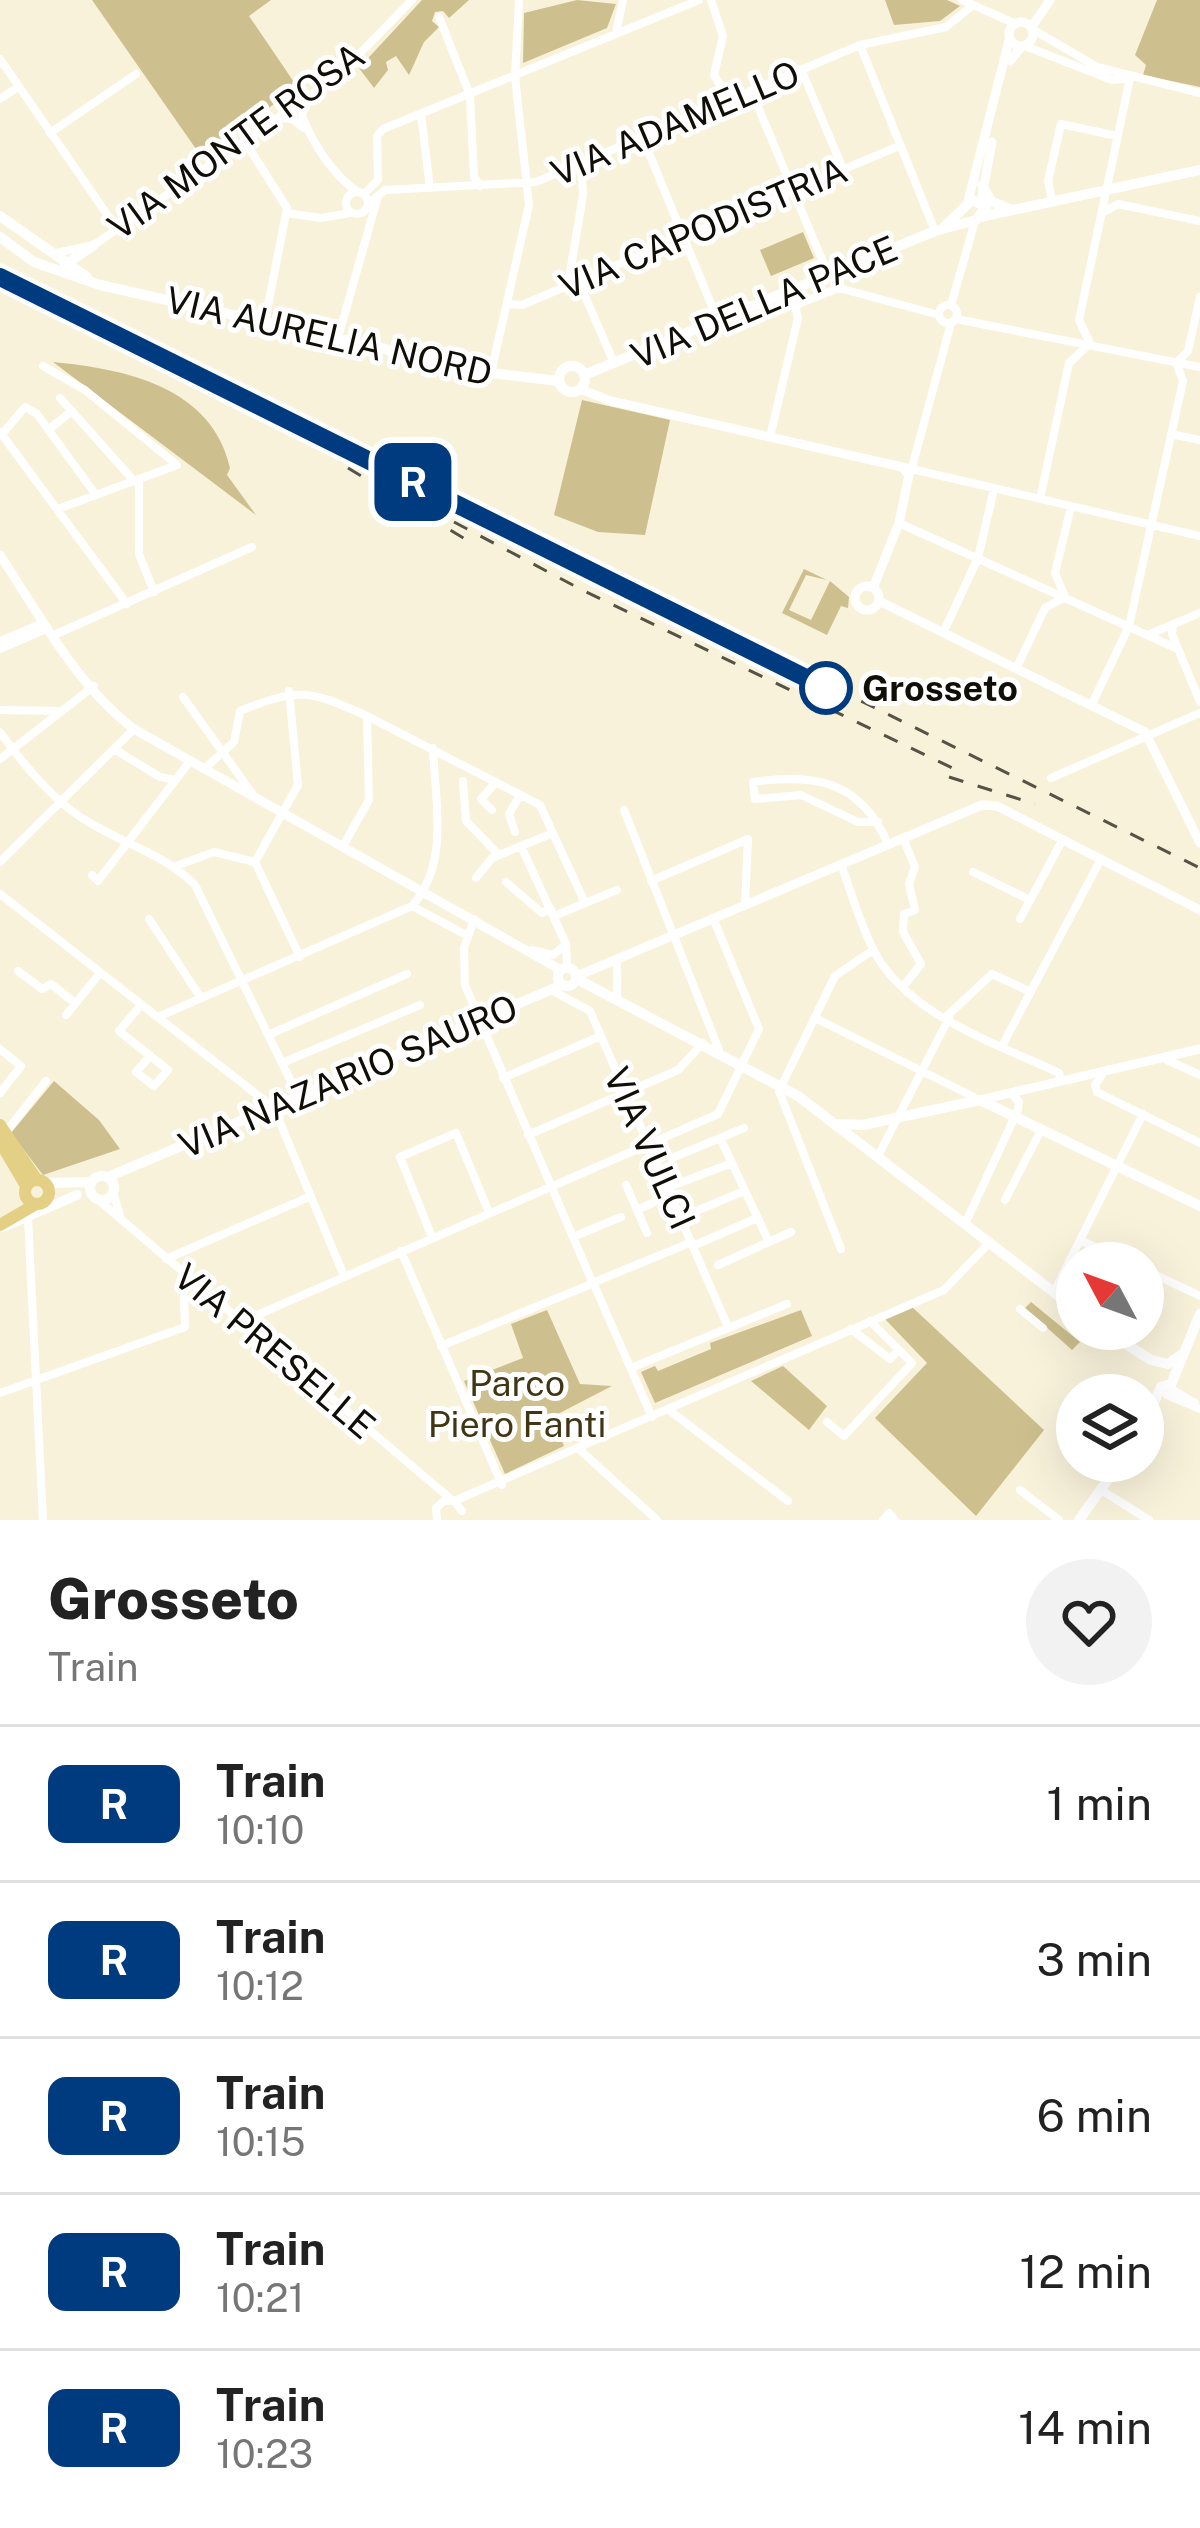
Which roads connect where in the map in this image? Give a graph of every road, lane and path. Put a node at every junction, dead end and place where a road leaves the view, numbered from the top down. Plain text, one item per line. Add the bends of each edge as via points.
1 (412, 0) edge
2 (519, 0) edge
3 (622, 0) edge
4 (699, 0) edge
5 (711, 0) edge
6 (962, 0) edge
7 (1046, 0) edge
8 (972, 6) junction
9 (440, 17) dead end
10 (995, 20) junction
11 (1017, 24) junction
12 (1031, 28) junction
13 (616, 34) junction
14 (1010, 37) junction
15 (860, 44) junction
16 (1024, 46) junction
17 (0, 59) edge
18 (801, 69) junction
19 (136, 74) dead end
20 (514, 77) junction
21 (1130, 78) junction
22 (18, 87) junction
23 (751, 90) junction
24 (1200, 93) edge
25 (309, 94) junction
26 (470, 94) junction
27 (0, 99) edge
28 (728, 100) junction
29 (421, 114) junction
30 (271, 120) junction
31 (50, 133) junction
32 (309, 133) junction
33 (642, 136) junction
34 (1117, 136) junction
35 (244, 140) junction
36 (898, 146) junction
37 (580, 164) junction
38 (843, 169) junction
39 (1200, 170) edge
40 (378, 180) junction
41 (343, 182) junction
42 (530, 184) junction
43 (982, 184) junction
44 (482, 187) junction
45 (430, 188) junction
46 (1108, 188) junction
47 (793, 190) junction
48 (383, 191) junction
49 (347, 200) junction
50 (364, 200) junction
51 (1052, 200) junction
52 (1118, 203) junction
53 (1012, 210) junction
54 (287, 213) junction
55 (353, 214) junction
56 (1102, 214) junction
57 (0, 216) edge
58 (972, 216) junction
59 (326, 218) junction
60 (1200, 221) edge
61 (943, 228) junction
62 (117, 229) junction
63 (367, 233) junction
64 (0, 234) edge
65 (685, 236) junction
66 (90, 249) junction
67 (46, 250) junction
68 (44, 266) junction
69 (63, 266) junction
70 (844, 267) junction
71 (828, 274) junction
72 (85, 276) junction
73 (573, 283) junction
74 (100, 285) junction
75 (838, 288) junction
76 (790, 290) junction
77 (1200, 297) edge
78 (508, 304) junction
79 (798, 304) junction
80 (951, 305) junction
81 (939, 316) junction
82 (266, 320) junction
83 (718, 321) junction
84 (954, 321) junction
85 (338, 338) junction
86 (1090, 343) junction
87 (1176, 362) junction
88 (615, 364) junction
89 (43, 365) dead end
90 (1200, 367) edge
91 (491, 373) junction
92 (559, 381) junction
93 (582, 382) junction
94 (60, 398) dead end
95 (72, 412) junction
96 (48, 430) junction
97 (1, 433) edge
98 (1171, 434) junction
99 (770, 437) junction
100 (1200, 440) edge
101 (11, 444) junction
102 (0, 452) edge
103 (908, 472) junction
104 (137, 481) junction
105 (994, 489) junction
106 (96, 496) junction
107 (1040, 499) junction
108 (1071, 507) junction
109 (58, 509) junction
110 (899, 523) junction
111 (1151, 525) junction
112 (1200, 536) edge
113 (252, 547) dead end
114 (0, 555) edge
115 (979, 558) junction
116 (873, 588) junction
117 (154, 592) junction
118 (1065, 597) junction
119 (879, 601) junction
120 (127, 604) junction
121 (1200, 613) edge
122 (1173, 625) junction
123 (1129, 626) junction
124 (49, 628) junction
125 (944, 631) junction
126 (1148, 634) junction
127 (0, 645) edge
128 (1178, 649) junction
129 (1017, 667) junction
130 (94, 686) junction
131 (290, 692) junction
132 (183, 697) dead end
133 (1200, 702) edge
134 (1092, 704) junction
135 (0, 710) edge
136 (62, 711) junction
137 (1200, 713) edge
138 (367, 716) junction
139 (134, 729) junction
140 (0, 732) edge
141 (1149, 735) junction
142 (114, 748) junction
143 (434, 748) junction
144 (13, 750) junction
145 (222, 753) junction
146 (0, 759) edge
147 (190, 761) junction
148 (204, 769) junction
149 (1052, 778) dead end
150 (176, 780) junction
151 (464, 781) dead end
152 (496, 782) junction
153 (520, 795) junction
154 (255, 797) junction
155 (481, 799) junction
156 (464, 800) junction
157 (61, 801) junction
158 (492, 810) dead end
159 (624, 810) dead end
160 (284, 814) junction
161 (878, 822) junction
162 (515, 832) dead end
163 (553, 832) junction
164 (902, 838) junction
165 (1064, 839) junction
166 (1200, 843) edge
167 (129, 844) junction
168 (888, 844) junction
169 (344, 846) junction
170 (521, 846) junction
171 (500, 856) junction
172 (1101, 859) junction
173 (0, 862) edge
174 (256, 862) junction
175 (841, 864) junction
176 (176, 866) junction
177 (973, 872) dead end
178 (92, 875) dead end
179 (476, 878) dead end
180 (651, 881) junction
181 (506, 882) dead end
182 (617, 890) dead end
183 (424, 892) junction
184 (0, 894) edge
185 (1030, 900) junction
186 (585, 903) junction
187 (746, 904) junction
188 (412, 906) junction
189 (1200, 910) edge
190 (552, 913) junction
191 (713, 918) junction
192 (149, 919) dead end
193 (474, 919) junction
194 (1020, 919) dead end
195 (466, 935) junction
196 (674, 935) junction
197 (566, 944) junction
198 (532, 950) junction
199 (873, 950) junction
200 (299, 957) junction
201 (617, 959) junction
202 (18, 971) dead end
203 (100, 973) junction
204 (407, 974) dead end
205 (565, 979) junction
206 (242, 982) junction
207 (903, 988) junction
208 (1030, 992) junction
209 (201, 998) junction
210 (617, 998) junction
211 (75, 1003) junction
212 (141, 1005) junction
213 (420, 1005) dead end
214 (66, 1015) dead end
215 (157, 1017) junction
216 (948, 1017) junction
217 (815, 1018) junction
218 (478, 1021) junction
219 (268, 1035) junction
220 (601, 1036) junction
221 (704, 1042) junction
222 (1002, 1046) junction
223 (0, 1049) edge
224 (1200, 1049) edge
225 (719, 1050) junction
226 (150, 1056) dead end
227 (1167, 1060) junction
228 (282, 1063) junction
229 (742, 1063) junction
230 (922, 1070) junction
231 (1102, 1075) junction
232 (1200, 1075) edge
233 (503, 1078) junction
234 (46, 1081) dead end
235 (1058, 1084) junction
236 (781, 1085) junction
237 (0, 1093) edge
238 (626, 1093) junction
239 (1011, 1094) junction
240 (299, 1097) junction
241 (980, 1100) junction
242 (274, 1108) junction
243 (1143, 1114) junction
244 (1016, 1116) junction
245 (899, 1118) junction
246 (830, 1121) junction
247 (863, 1125) junction
248 (745, 1128) dead end
249 (1042, 1129) junction
250 (2, 1133) edge
251 (528, 1135) junction
252 (719, 1138) junction
253 (650, 1142) junction
254 (1200, 1143) edge
255 (879, 1154) junction
256 (672, 1158) dead end
257 (731, 1163) junction
258 (1116, 1166) junction
259 (895, 1169) junction
260 (550, 1184) junction
261 (33, 1185) junction
262 (626, 1185) dead end
263 (112, 1186) junction
264 (670, 1191) junction
265 (744, 1191) junction
266 (93, 1192) junction
267 (77, 1195) junction
268 (310, 1196) junction
269 (1005, 1200) dead end
270 (39, 1203) junction
271 (1200, 1206) edge
272 (488, 1210) junction
273 (637, 1210) junction
274 (621, 1216) dead end
275 (682, 1217) junction
276 (28, 1218) junction
277 (757, 1218) junction
278 (0, 1224) edge
279 (965, 1224) junction
280 (125, 1226) junction
281 (791, 1232) dead end
282 (647, 1233) dead end
283 (432, 1237) junction
284 (573, 1238) junction
285 (1080, 1240) junction
286 (769, 1242) junction
287 (1084, 1242) edge
288 (990, 1243) junction
289 (693, 1244) junction
290 (841, 1249) dead end
291 (401, 1251) junction
292 (166, 1258) junction
293 (718, 1265) dead end
294 (183, 1274) junction
295 (344, 1276) junction
296 (1164, 1279) edge
297 (593, 1283) junction
298 (1054, 1292) joint
299 (1200, 1296) edge
300 (787, 1304) dead end
301 (1020, 1309) dead end
302 (1200, 1314) edge
303 (870, 1321) junction
304 (241, 1322) junction
305 (728, 1327) junction
306 (1042, 1328) dead end
307 (851, 1329) junction
308 (441, 1346) junction
309 (899, 1349) junction
310 (1135, 1350) edge
311 (1181, 1355) junction
312 (1151, 1360) junction
313 (631, 1369) junction
314 (36, 1381) junction
315 (1166, 1390) junction
316 (0, 1393) edge
317 (1164, 1393) edge
318 (1200, 1409) edge
319 (669, 1410) junction
320 (653, 1418) junction
321 (827, 1422) dead end
322 (580, 1450) junction
323 (424, 1476) junction
324 (1107, 1482) edge
325 (502, 1485) junction
326 (1020, 1490) dead end
327 (1101, 1490) junction
328 (475, 1496) junction
329 (453, 1501) junction
330 (788, 1502) dead end
331 (434, 1515) edge
332 (462, 1517) edge
333 (43, 1520) edge
334 (657, 1520) edge
335 (1059, 1520) edge
336 (1079, 1520) edge
337 (1150, 1520) edge

1 - 25 street, VIA MONTE ROSA via 346,69
2 - 20 street
3 - 13 street
4 - 13 street
5 - 28 street via 723,36 713,75
6 - 8 street
7 - 11 street
7 - 12 street
8 - 10 street
8 - 15 street, VIA ADAMELLO via 935,31
9 - 26 street
10 - 11 street
10 - 14 street
11 - 12 street
11 - 14 street
12 - 16 street
12 - 21 street via 1065,53
13 - 20 street
14 - 16 street
14 - 58 street
15 - 18 street, VIA ADAMELLO
15 - 36 street
16 - 21 street via 1112,80
16 - 43 street via 1010,62
17 - 22 street
18 - 23 street, VIA ADAMELLO
18 - 38 street
19 - 31 street
20 - 26 street
20 - 42 street
21 - 24 street
21 - 34 street
22 - 27 street
22 - 31 street
23 - 28 street, VIA ADAMELLO
23 - 47 street
25 - 30 street, VIA MONTE ROSA
25 - 32 street via 302,110
26 - 29 street
26 - 44 street via 474,178
28 - 33 street, VIA ADAMELLO
29 - 40 street via 378,133
29 - 45 street
30 - 32 street via 291,118
30 - 35 street, VIA MONTE ROSA
31 - 62 street
32 - 41 street
33 - 37 street, VIA ADAMELLO
33 - 65 street
34 - 46 street
34 - 51 street via 1061,124 1048,181
35 - 54 street
35 - 62 street, VIA MONTE ROSA
36 - 38 street, VIA CAPODISTRIA
36 - 61 street
37 - 42 street, VIA ADAMELLO
37 - 73 street
38 - 47 street, VIA CAPODISTRIA
39 - 46 main road, VIA DELLA PACE
40 - 48 street
40 - 50 street
41 - 49 street
41 - 50 street
42 - 44 street, VIA ADAMELLO
42 - 78 street
43 - 53 main road via 990,200
43 - 58 street
44 - 45 street, VIA ADAMELLO
45 - 48 street, VIA ADAMELLO
46 - 51 main road, VIA DELLA PACE
46 - 52 street
46 - 56 street
47 - 65 street, VIA CAPODISTRIA
47 - 71 street
48 - 50 street
48 - 63 street
49 - 50 street
49 - 55 street
49 - 59 street
50 - 55 street
50 - 63 street
51 - 53 main road, VIA DELLA PACE
52 - 56 street
52 - 60 street
53 - 58 main road, VIA DELLA PACE
54 - 59 street
54 - 82 street
55 - 59 street
55 - 63 street
56 - 86 street via 1079,320
57 - 67 main road, VIA AURELIA NORD
58 - 61 main road, VIA DELLA PACE
58 - 61 main road
58 - 80 street
61 - 70 main road, VIA DELLA PACE
62 - 66 street, VIA MONTE ROSA
63 - 85 street
64 - 68 main road, VIA AURELIA NORD
64 - 69 main road
65 - 73 street, VIA CAPODISTRIA
65 - 83 street
66 - 67 street, VIA MONTE ROSA
66 - 69 main road
66 - 72 main road
67 - 69 main road, VIA AURELIA NORD
68 - 69 main road
68 - 74 main road, VIA AURELIA NORD
69 - 72 main road, VIA AURELIA NORD
70 - 71 main road, VIA DELLA PACE
70 - 75 street
71 - 76 main road, VIA DELLA PACE
72 - 74 main road, VIA AURELIA NORD
73 - 78 street, VIA CAPODISTRIA
73 - 88 street
74 - 82 main road, VIA AURELIA NORD
75 - 79 street
75 - 81 street
76 - 79 street
76 - 83 main road, VIA DELLA PACE
77 - 87 street via 1188,351
78 - 91 street
79 - 99 street
80 - 81 street
80 - 84 street
81 - 84 street
82 - 85 main road, VIA AURELIA NORD
83 - 88 main road, VIA DELLA PACE
84 - 86 street
84 - 103 street
85 - 91 main road, VIA AURELIA NORD
86 - 87 street
86 - 107 street via 1069,363
87 - 90 street
87 - 98 street via 1183,381
88 - 93 main road, VIA DELLA PACE
89 - 104 street via 177,465
91 - 92 main road, VIA AURELIA NORD
92 - 93 main road, VIA AURELIA NORD via 566,390
92 - 93 main road, VIA AURELIA NORD via 569,366
93 - 99 street, VIA AURELIA NORD via 611,401
94 - 95 street
95 - 96 street
95 - 104 street
96 - 97 street via 25,407
96 - 106 street
97 - 101 street
98 - 100 street
98 - 111 street
99 - 103 street, VIA AURELIA NORD
101 - 102 street
101 - 109 street
103 - 105 street
103 - 110 street
104 - 106 street
104 - 117 street via 139,554
105 - 107 street
105 - 115 street
106 - 109 street
107 - 108 street
108 - 111 street
108 - 118 street via 1054,573
109 - 120 street
110 - 115 street
110 - 116 street
111 - 112 street
111 - 123 street
113 - 117 street
114 - 124 street
115 - 118 street
115 - 125 street
116 - 119 street
116 - 119 street via 860,589 858,604 868,610
117 - 120 street
118 - 123 street
118 - 129 street via 1045,608
119 - 125 street
120 - 124 street
121 - 122 street
122 - 126 street
122 - 128 street
123 - 126 street
123 - 134 street
124 - 127 street
124 - 130 street
125 - 129 street
126 - 128 street
128 - 133 street
129 - 134 street
130 - 136 street
130 - 139 street
131 - 138 street via 313,692
131 - 145 street via 240,711 235,742
131 - 160 street via 298,785
132 - 145 street
134 - 141 street
135 - 136 street
136 - 144 street
137 - 141 street
138 - 143 street
138 - 169 street via 369,800
139 - 142 street
139 - 147 street
140 - 144 street
141 - 149 street
141 - 166 street
142 - 150 street
142 - 157 street
143 - 152 street
143 - 183 street via 437,857
144 - 146 street
144 - 157 street
145 - 148 street
145 - 154 street
147 - 148 street
147 - 150 street
148 - 154 street
150 - 167 street
151 - 156 street
152 - 153 street
152 - 155 street
153 - 162 street via 509,814
153 - 163 street via 540,805
154 - 160 street
155 - 156 street
155 - 158 street
156 - 171 street via 466,820
157 - 167 street
157 - 173 street
159 - 180 street
160 - 169 street
160 - 174 street
161 - 161 street via 854,796 816,778 753,782 755,799 801,794 858,822
161 - 168 street
163 - 170 street
163 - 186 street
164 - 165 street, VIA NAZARIO SAURO via 990,804
164 - 168 street, VIA NAZARIO SAURO
164 - 207 street via 916,866 909,884 915,910 904,914 903,932 921,964
165 - 172 street
165 - 185 street
167 - 176 street
167 - 178 street via 98,881
168 - 175 street, VIA NAZARIO SAURO
169 - 183 street
170 - 171 street
170 - 190 street
171 - 179 street
172 - 189 street
172 - 208 street
174 - 176 street via 214,851
174 - 200 street
175 - 187 street, VIA NAZARIO SAURO
175 - 199 street
176 - 206 street via 195,886
177 - 185 street
180 - 187 street via 748,839
180 - 196 street
181 - 190 street
182 - 186 street
183 - 188 street
183 - 193 street
184 - 203 street
185 - 194 street
186 - 190 street
187 - 191 street, VIA NAZARIO SAURO
188 - 195 street
188 - 200 street
190 - 197 street
191 - 196 street, VIA NAZARIO SAURO
191 - 229 street via 759,1029
192 - 209 street
193 - 195 street
193 - 198 street
195 - 218 street via 465,985
196 - 201 street, VIA NAZARIO SAURO
196 - 225 street
197 - 198 street via 553,955
197 - 205 street
198 - 205 street
199 - 207 street
199 - 217 street via 835,976
200 - 206 street
201 - 205 street, VIA NAZARIO SAURO
201 - 210 street
202 - 211 street
203 - 211 street
203 - 212 street
204 - 219 street
205 - 210 main road
205 - 218 main road, VIA NAZARIO SAURO
205 - 220 street, VIA VULCI
206 - 209 street
206 - 219 street
207 - 216 street
208 - 216 street via 992,974
208 - 222 street
209 - 215 street
210 - 221 main road
211 - 214 street
212 - 215 street
212 - 226 street via 119,1031
213 - 228 street
215 - 242 street
216 - 222 street
216 - 230 street
217 - 230 street
217 - 236 street
218 - 233 street
218 - 240 main road, VIA NAZARIO SAURO
219 - 228 street
220 - 233 street
220 - 238 street, VIA VULCI
221 - 225 main road
221 - 238 street via 678,1070
222 - 235 street via 1061,1074
223 - 237 street via 21,1066
224 - 227 street
225 - 229 main road
227 - 231 street
227 - 232 street
228 - 240 street
229 - 236 main road
229 - 253 street via 718,1114
230 - 241 street
230 - 245 street
231 - 235 street
231 - 243 street via 1097,1092
233 - 251 street
234 - 250 street
235 - 239 street
236 - 246 main road
236 - 290 street via 778,1097
238 - 251 street
238 - 253 street, VIA VULCI
239 - 241 street
239 - 244 street via 1019,1102
240 - 242 main road, VIA NAZARIO SAURO
241 - 244 main road
241 - 245 main road
242 - 263 main road, VIA NAZARIO SAURO via 134,1167
242 - 268 street
243 - 254 street
243 - 258 street
244 - 249 main road
244 - 279 street
245 - 247 main road
245 - 255 street
246 - 247 main road
246 - 259 main road
247 - 255 main road via 858,1137
248 - 252 street
249 - 258 main road
249 - 269 street
250 - 261 main road
251 - 260 street
252 - 256 street
252 - 257 street
253 - 260 street
253 - 264 street, VIA VULCI
255 - 259 main road
257 - 264 street
257 - 265 street
258 - 271 main road
258 - 285 street
259 - 279 main road
260 - 272 street
260 - 284 street
261 - 266 main road
261 - 270 main road
261 - 270 main road via 49,1194
261 - 278 main road
262 - 273 street
263 - 266 main road
263 - 266 main road
263 - 280 street
264 - 273 street
264 - 275 street, VIA VULCI
265 - 275 street
265 - 277 street
266 - 267 main road
266 - 280 street, VIA PRESELLE
267 - 270 main road
267 - 276 main road
268 - 292 street
268 - 295 street
270 - 278 main road
272 - 283 street
272 - 283 street via 456,1133 400,1157
273 - 282 street
274 - 284 street
275 - 289 street, VIA VULCI
276 - 278 main road
276 - 314 street
277 - 286 street
277 - 289 street
279 - 288 main road
280 - 292 street, VIA PRESELLE
281 - 286 street
283 - 291 street
284 - 297 street
285 - 287 street
285 - 298 street
286 - 293 street
288 - 298 main road
288 - 303 street via 951,1286
289 - 297 street
289 - 305 street, VIA VULCI
291 - 295 street
291 - 308 street
292 - 294 street, VIA PRESELLE
294 - 304 street, VIA PRESELLE
294 - 314 street via 185,1328
295 - 304 street
296 - 299 street
297 - 308 street
297 - 313 street
300 - 305 street
301 - 306 street
302 - 311 main road
303 - 307 street
303 - 309 street
304 - 323 street, VIA PRESELLE
305 - 313 street
307 - 309 street via 890,1359
307 - 319 street
308 - 325 street
309 - 321 street via 912,1363 844,1436
310 - 312 main road
311 - 312 main road via 1170,1364
311 - 315 main road
312 - 315 main road
313 - 320 street
314 - 316 street
314 - 333 street
315 - 317 main road
315 - 318 street
319 - 320 street
319 - 330 street
320 - 322 street
322 - 325 street
322 - 334 street
323 - 329 street, VIA PRESELLE
323 - 331 street, VIA PRESELLE
324 - 327 main road
325 - 328 street
326 - 335 street
327 - 336 main road
327 - 337 street
328 - 329 street
328 - 332 street
329 - 331 street
329 - 332 street, VIA PRESELLE

